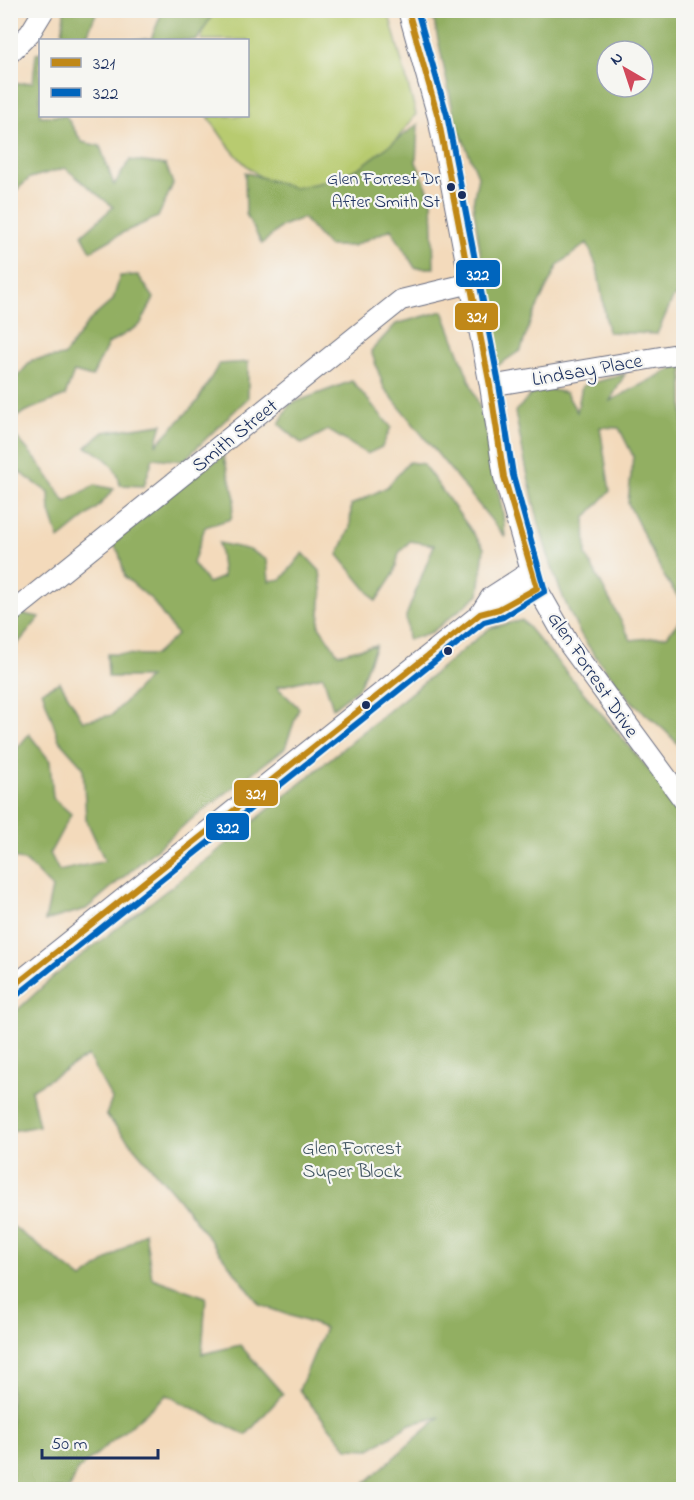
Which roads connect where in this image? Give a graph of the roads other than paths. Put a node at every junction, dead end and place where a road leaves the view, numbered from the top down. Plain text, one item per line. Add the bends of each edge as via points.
1 (44, 10) edge
2 (408, 10) edge
3 (10, 53) edge
4 (471, 283) junction
5 (684, 353) edge
6 (490, 386) junction
7 (534, 580) junction
8 (10, 614) edge
9 (684, 801) edge
10 (10, 989) edge

1 - 3 street via 30,33
2 - 4 street, Glen Forrest Drive via 438,117
4 - 6 street, Glen Forrest Drive
4 - 8 street, Smith Street via 401,300
5 - 6 street, Lindsay Place
6 - 7 street, Glen Forrest Drive via 504,477
7 - 9 street, Glen Forrest Drive via 570,646
7 - 10 street via 499,609 480,614

